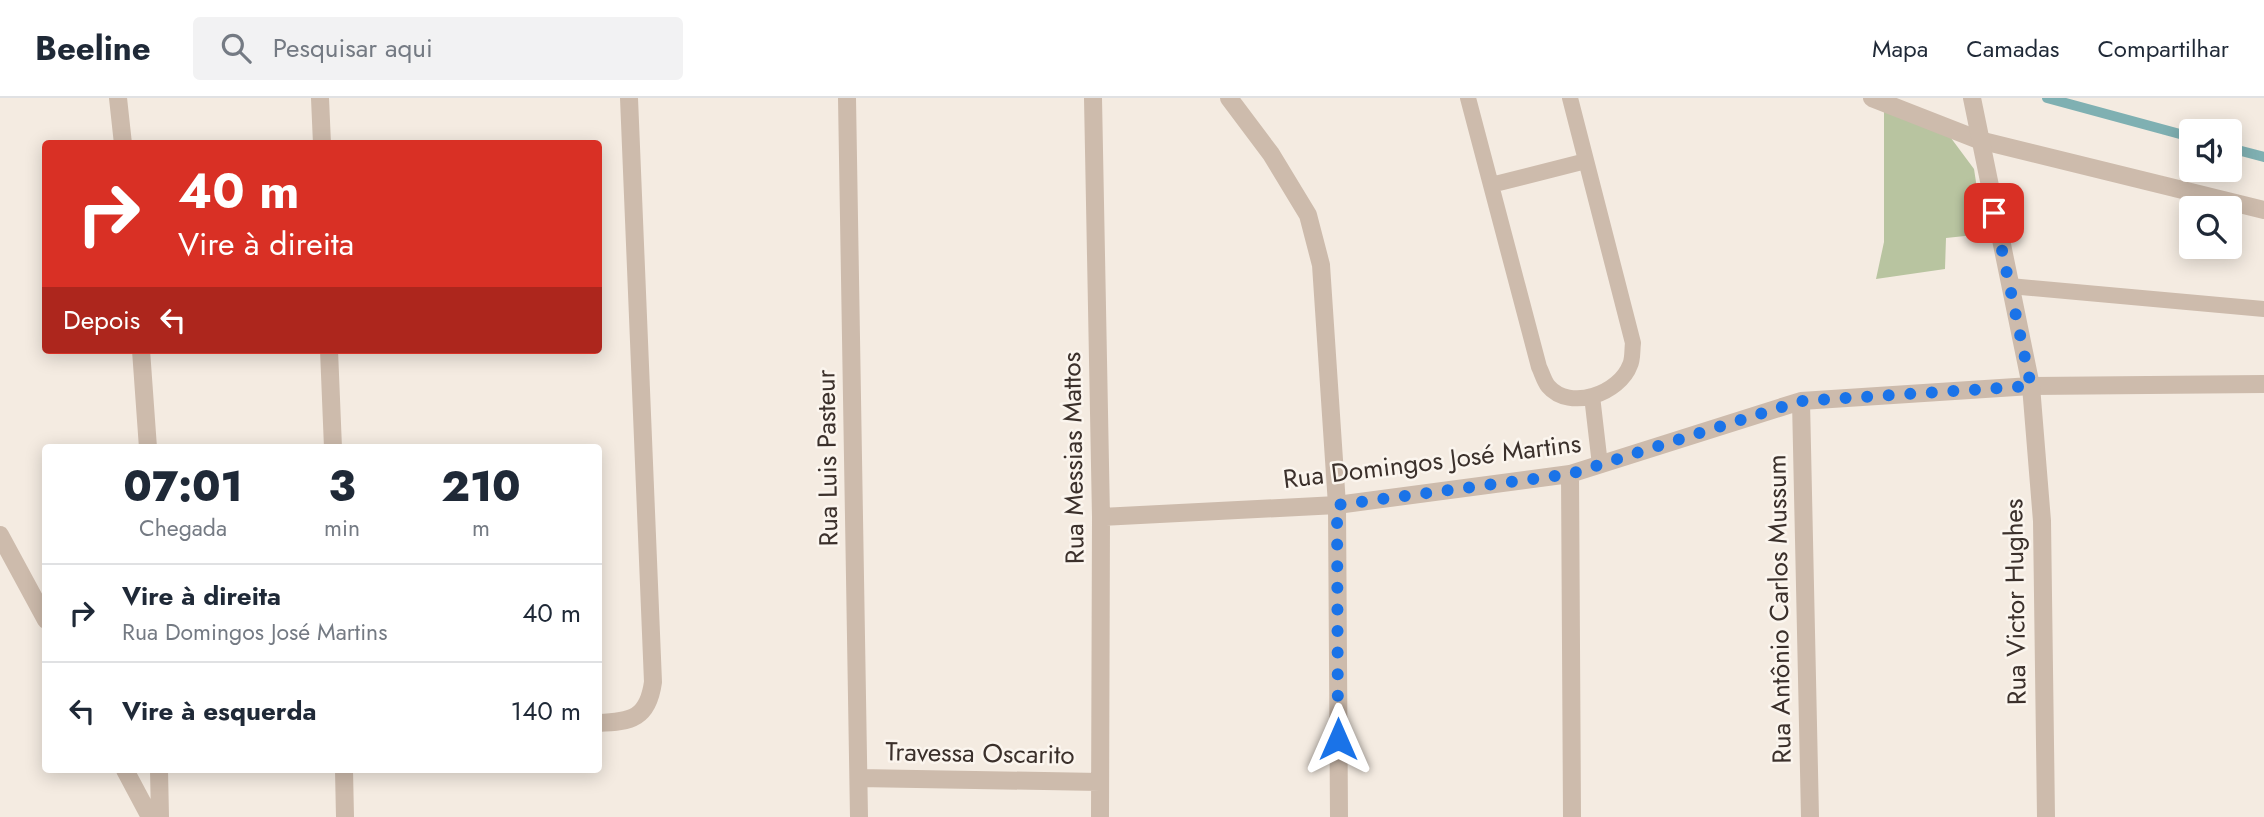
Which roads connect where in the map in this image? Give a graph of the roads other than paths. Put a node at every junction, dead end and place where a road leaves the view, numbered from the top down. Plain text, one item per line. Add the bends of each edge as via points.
1 (118, 98) edge
2 (320, 98) edge
3 (629, 98) edge
4 (847, 98) edge
5 (1093, 98) edge
6 (1229, 98) edge
7 (1468, 98) edge
8 (1570, 98) edge
9 (1872, 98) edge
10 (1972, 100) edge
11 (123, 140) edge
12 (321, 140) edge
13 (1979, 140) junction
14 (1586, 161) junction
15 (1491, 185) junction
16 (2264, 211) edge
17 (2010, 286) junction
18 (2264, 309) edge
19 (141, 354) edge
20 (329, 354) edge
21 (2264, 384) edge
22 (2031, 386) junction
23 (1592, 397) junction
24 (1801, 401) junction
25 (148, 444) edge
26 (333, 444) edge
27 (1600, 465) junction
28 (1570, 474) junction
29 (1337, 505) junction
30 (1101, 517) junction
31 (0, 535) edge
32 (42, 613) edge
33 (602, 723) edge
34 (127, 773) edge
35 (159, 773) edge
36 (344, 773) edge
37 (859, 778) junction
38 (1100, 782) junction
39 (150, 817) edge
40 (160, 817) edge
41 (345, 817) edge
42 (859, 817) edge
43 (1100, 817) edge
44 (1339, 817) edge
45 (1572, 817) edge
46 (1810, 817) edge
47 (2046, 817) edge

1 - 11 street
2 - 12 street
3 - 33 street via 653,682 650,703 640,714 623,722
4 - 37 street, Rua Luis Pasteur
5 - 30 street, Rua Messias Mattos
6 - 29 street via 1308,215 1321,265
7 - 15 lane
8 - 14 lane
9 - 13 street
10 - 13 street, Rua Victor Hughes
13 - 16 street
13 - 17 street, Rua Victor Hughes
14 - 15 lane
14 - 23 lane via 1633,344 1630,366 1614,387
15 - 23 lane via 1539,367 1549,387 1570,398
17 - 18 lane
17 - 22 street, Rua Victor Hughes
19 - 25 street
20 - 26 street
21 - 22 street, Rua Domingos José Martins
22 - 24 street, Rua Domingos José Martins
22 - 47 street, Rua Victor Hughes via 2042,521
23 - 27 lane
24 - 27 street, Rua Domingos José Martins
24 - 46 street, Rua Antônio Carlos Mussum
27 - 28 street, Rua Domingos José Martins
28 - 29 street, Rua Domingos José Martins
28 - 45 street
29 - 30 street, Rua Domingos José Martins
29 - 44 street
30 - 38 street, Rua Messias Mattos
31 - 32 street
34 - 39 street
35 - 40 street
36 - 41 street
37 - 38 street, Travessa Oscarito
37 - 42 street, Rua Luis Pasteur
38 - 43 street, Rua Messias Mattos

